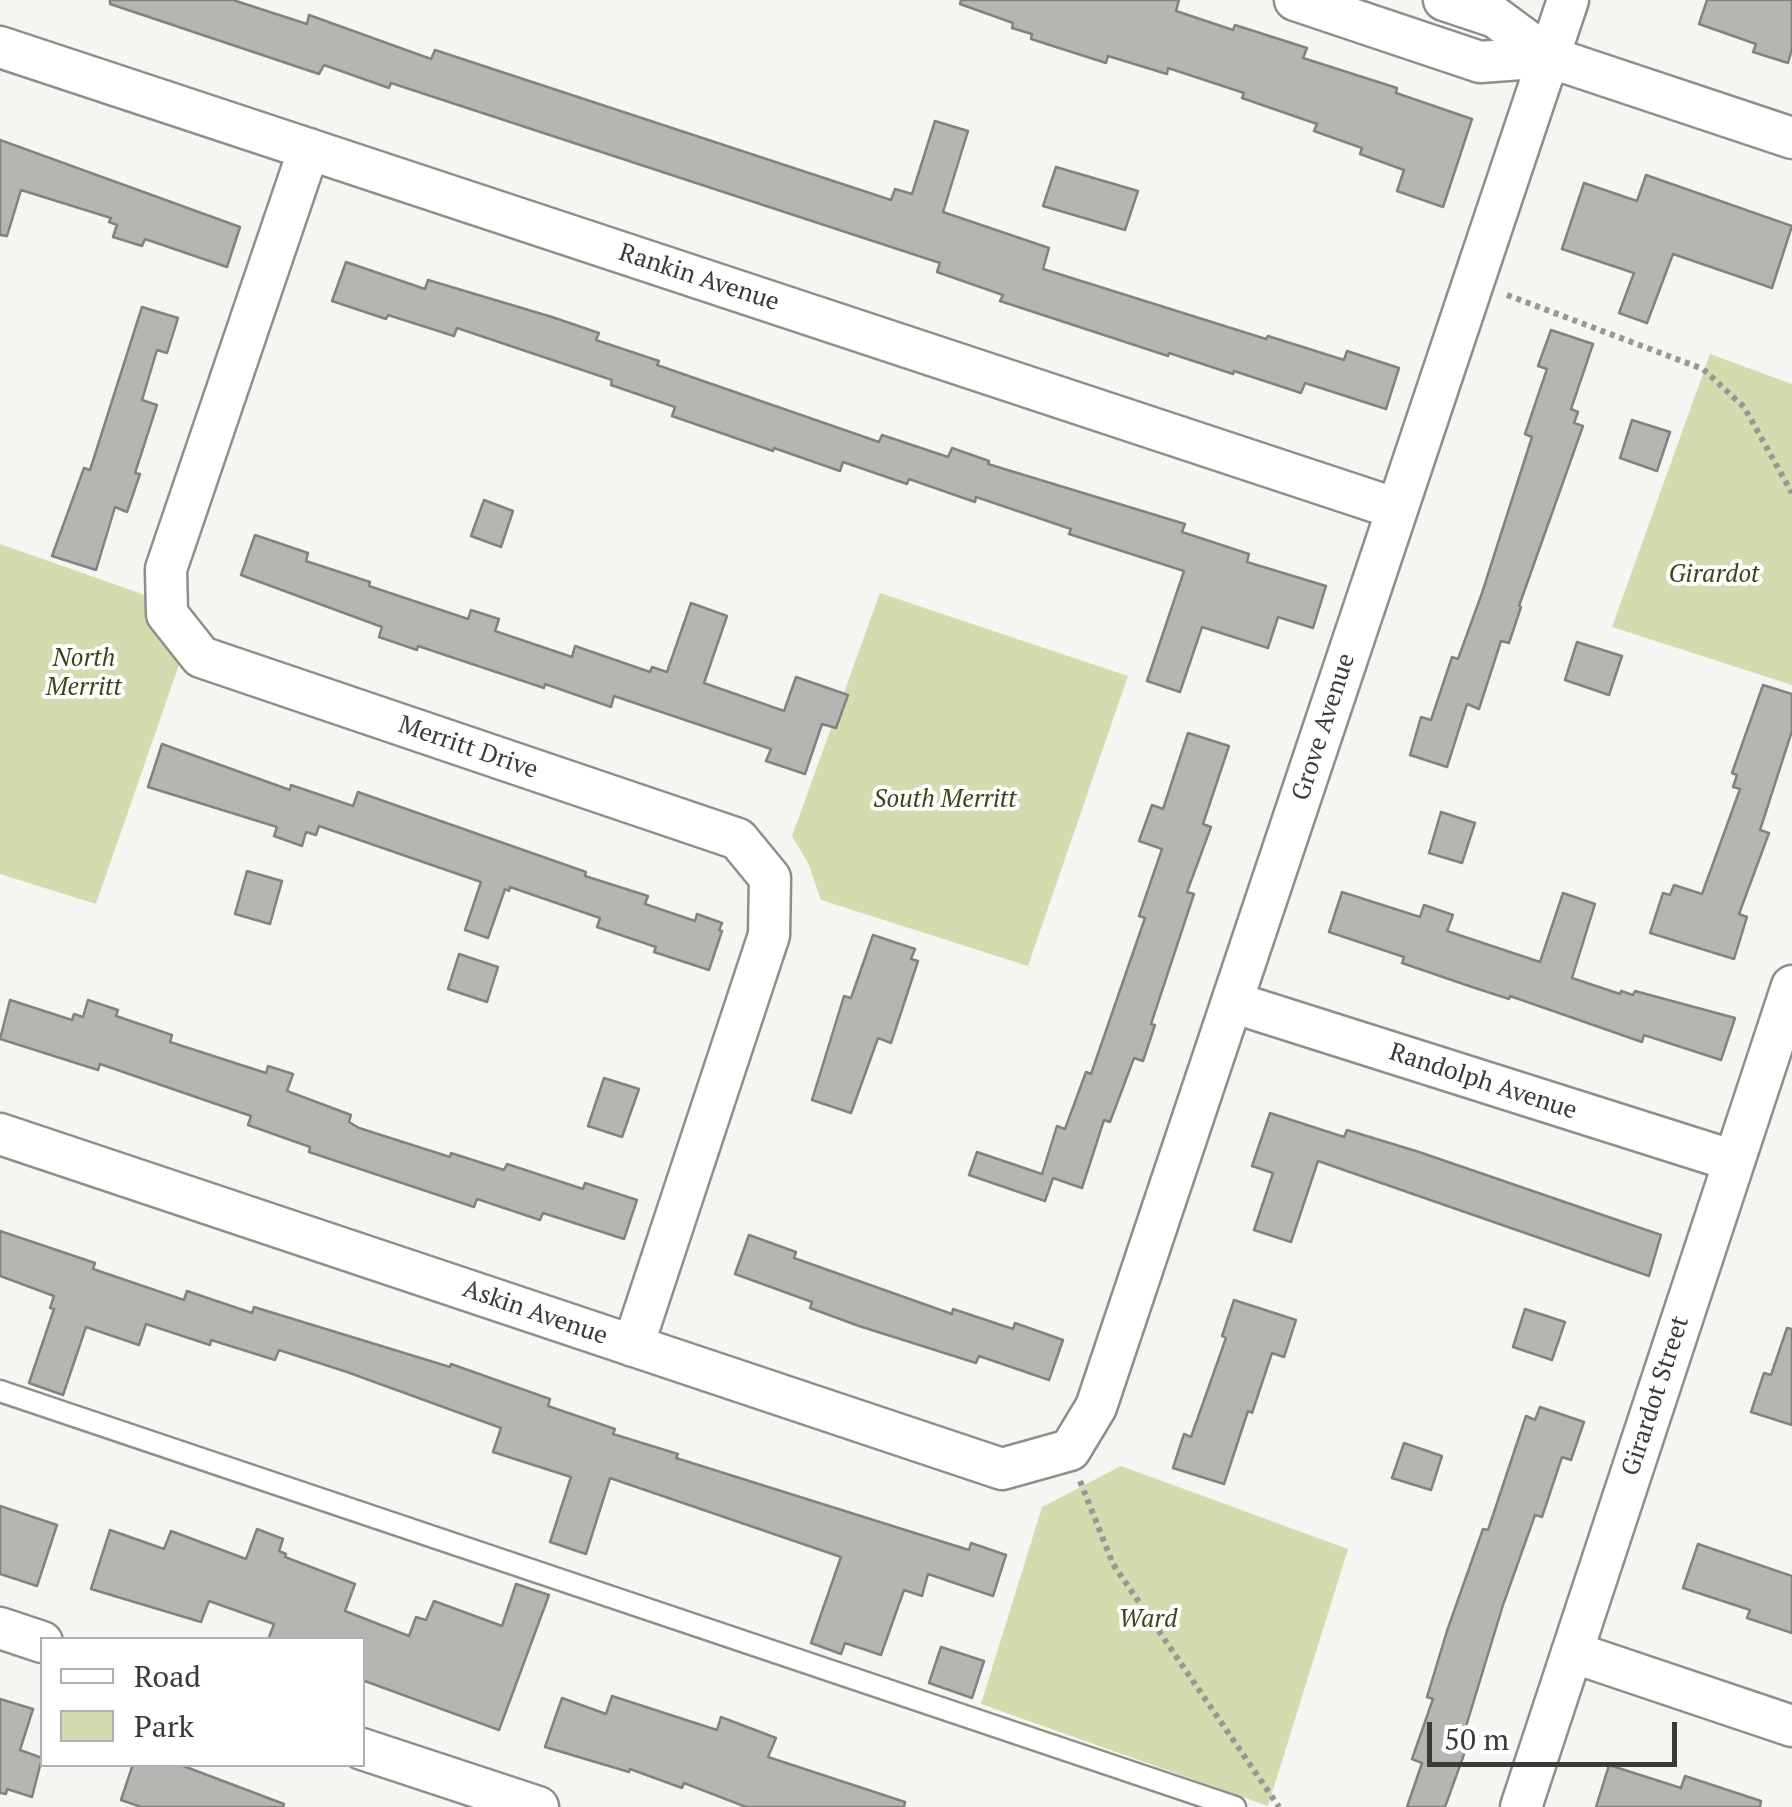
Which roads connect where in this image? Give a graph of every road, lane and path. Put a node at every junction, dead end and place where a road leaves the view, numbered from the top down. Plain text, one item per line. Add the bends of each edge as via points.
1 (1294, 0) edge
2 (1444, 0) edge
3 (1568, 0) edge
4 (0, 47) edge
5 (1549, 57) junction
6 (1792, 138) edge
7 (309, 149) junction
8 (1498, 291) dead end
9 (1792, 493) edge
10 (1397, 508) junction
11 (1792, 986) edge
12 (1232, 1002) junction
13 (0, 1134) edge
14 (1734, 1161) junction
15 (633, 1346) junction
16 (0, 1391) edge
17 (1074, 1464) junction
18 (0, 1628) edge
19 (40, 1641) edge
20 (1572, 1652) junction
21 (1792, 1726) edge
22 (365, 1749) edge
23 (538, 1807) edge
24 (1236, 1807) edge
25 (1279, 1807) edge
26 (1521, 1807) edge

1 - 5 street via 1480,62
2 - 5 street via 1495,18
3 - 5 street, Grove Avenue
4 - 7 street, Rankin Avenue
5 - 6 street
5 - 10 street, Grove Avenue
7 - 10 street, Rankin Avenue
7 - 15 street, Merritt Drive via 166,569 167,614 201,657 738,840 770,878 769,935
8 - 9 path via 1702,369 1744,407
10 - 12 street, Grove Avenue
11 - 14 street, Girardot Street
12 - 14 street, Randolph Avenue
12 - 17 street, Grove Avenue
13 - 15 street, Askin Avenue
14 - 20 street, Girardot Street
15 - 17 street, Askin Avenue via 1002,1469
16 - 24 lane
17 - 25 path via 1112,1564
18 - 19 street
20 - 21 street
20 - 26 street, Girardot Street
22 - 23 street

